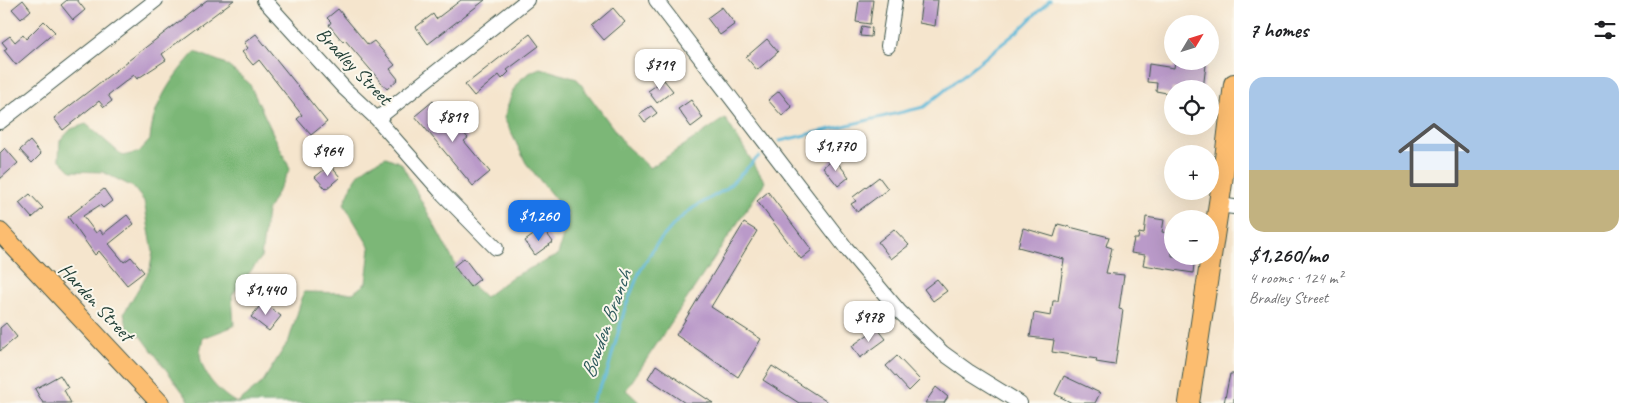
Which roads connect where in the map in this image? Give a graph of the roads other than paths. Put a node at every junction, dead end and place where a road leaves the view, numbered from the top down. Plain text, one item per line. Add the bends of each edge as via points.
1 (156, 0) edge
2 (264, 0) edge
3 (527, 0) edge
4 (656, 0) edge
5 (895, 0) edge
6 (888, 46) dead end
7 (1234, 84) edge
8 (377, 119) junction
9 (0, 122) edge
10 (1226, 206) edge
11 (0, 232) edge
12 (496, 248) dead end
13 (160, 403) edge
14 (1020, 403) edge
15 (1189, 403) edge

1 - 9 street
2 - 8 street, Bradley Street
3 - 8 street
4 - 14 street via 846,248 899,311 943,353
5 - 6 street
7 - 10 highway via 1222,183
8 - 12 street, Bradley Street
10 - 15 highway
11 - 13 main road, Harden Street

